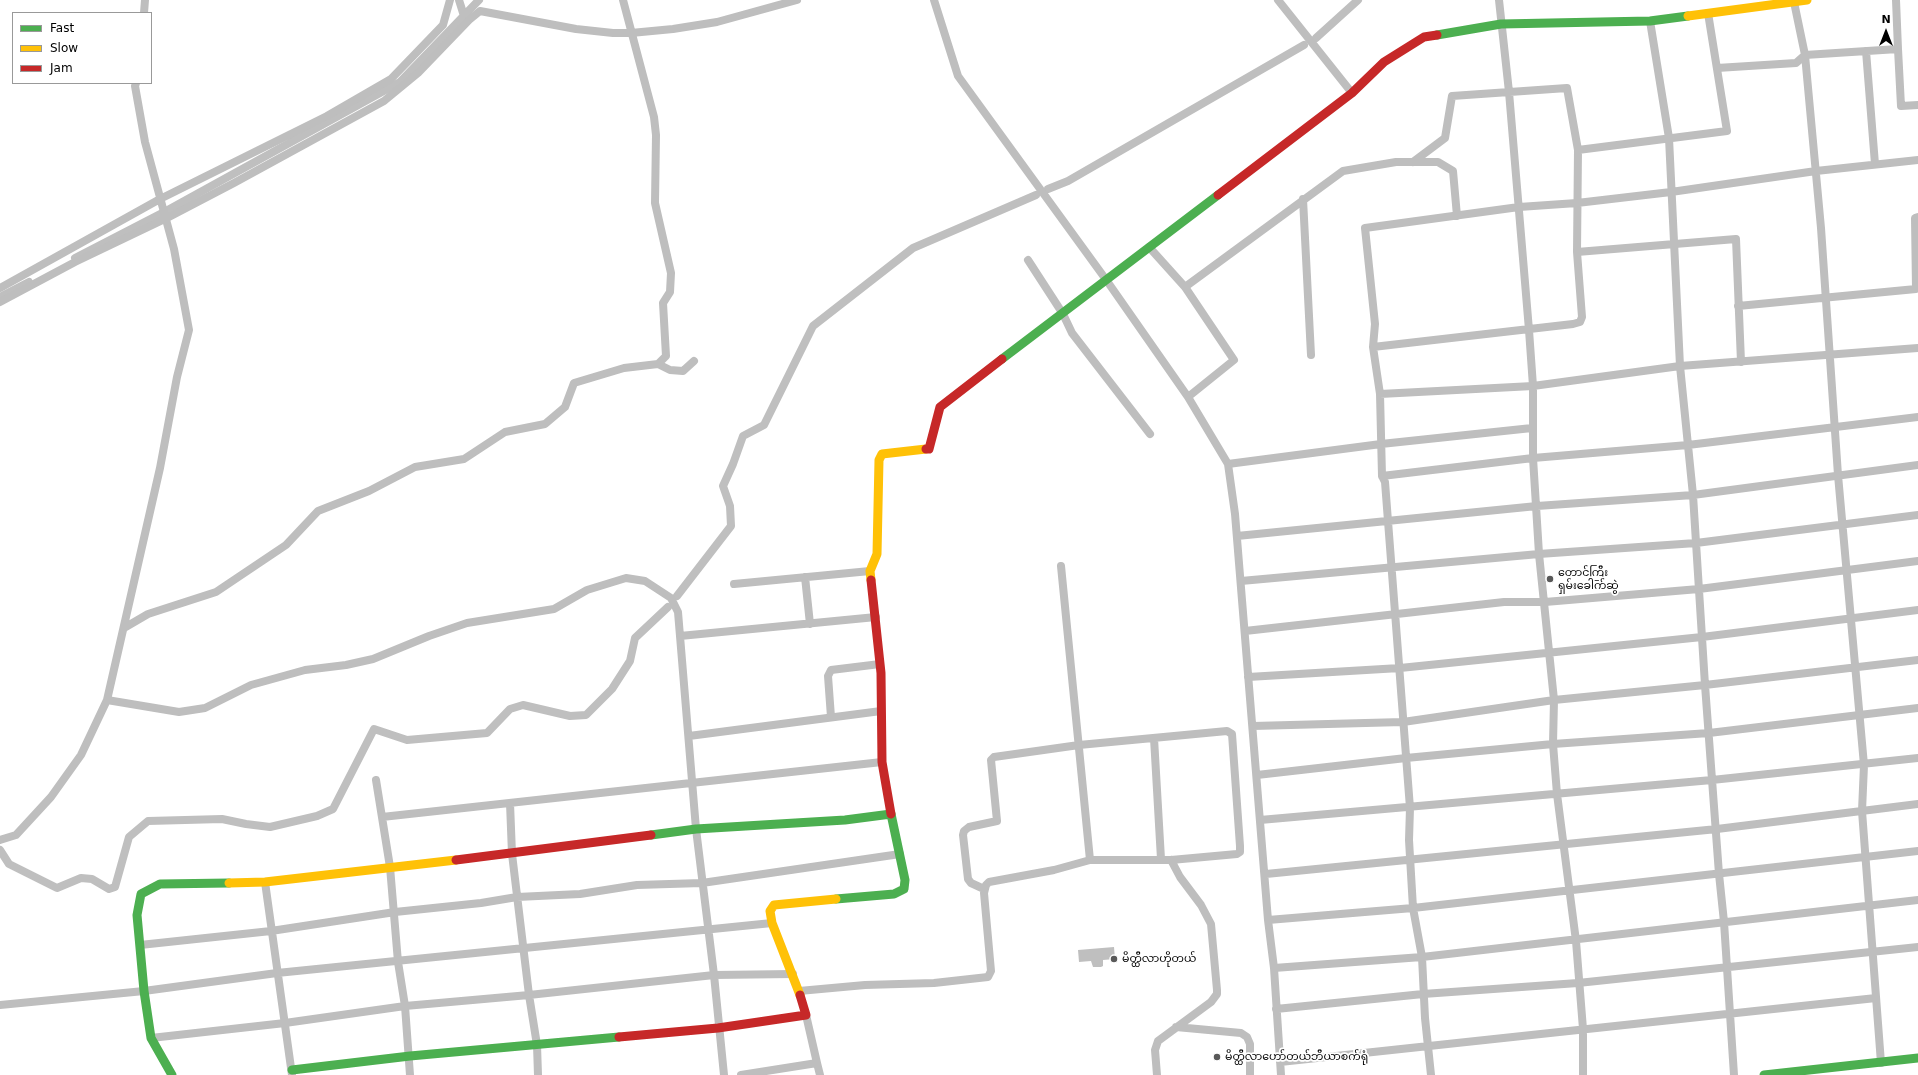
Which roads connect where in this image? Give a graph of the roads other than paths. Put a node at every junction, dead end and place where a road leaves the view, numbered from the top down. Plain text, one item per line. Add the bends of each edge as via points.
1 (145, 0) edge
2 (450, 0) edge
3 (623, 0) edge
4 (797, 0) edge
5 (934, 0) edge
6 (1278, 0) edge
7 (1499, 0) edge
8 (1807, 0) edge
9 (1896, 0) edge
10 (778, 2) edge
11 (1794, 2) junction
12 (144, 12) edge
13 (1708, 13) junction
14 (1650, 21) junction
15 (1501, 24) junction
16 (631, 33) junction
17 (1898, 49) junction
18 (1866, 51) junction
19 (1805, 55) junction
20 (1717, 68) junction
21 (136, 84) edge
22 (1509, 92) junction
23 (1352, 93) junction
24 (1918, 105) edge
25 (1669, 138) junction
26 (1578, 150) junction
27 (1918, 160) edge
28 (1413, 162) junction
29 (1875, 164) junction
30 (1816, 171) junction
31 (1671, 192) junction
32 (1303, 199) junction
33 (161, 201) junction
34 (1577, 203) junction
35 (1519, 207) junction
36 (1457, 216) junction
37 (166, 217) junction
38 (1918, 217) edge
39 (1674, 244) junction
40 (1149, 247) junction
41 (1577, 252) junction
42 (1028, 260) dead end
43 (1107, 281) junction
44 (1185, 287) junction
45 (0, 288) edge
46 (1825, 298) junction
47 (0, 302) edge
48 (1738, 306) junction
49 (1063, 314) junction
50 (1529, 330) junction
51 (1372, 347) junction
52 (1918, 348) edge
53 (1311, 355) dead end
54 (1829, 355) junction
55 (694, 361) dead end
56 (1741, 362) junction
57 (658, 364) junction
58 (1680, 366) junction
59 (1533, 386) junction
60 (1380, 394) junction
61 (1188, 397) junction
62 (1918, 417) edge
63 (1835, 426) junction
64 (1532, 428) junction
65 (1150, 434) dead end
66 (1381, 444) junction
67 (1688, 445) junction
68 (1533, 458) junction
69 (1228, 464) junction
70 (1918, 465) edge
71 (1838, 475) junction
72 (1382, 476) junction
73 (1693, 495) junction
74 (1537, 506) junction
75 (1918, 515) edge
76 (1388, 521) junction
77 (1843, 524) junction
78 (1237, 536) junction
79 (1696, 543) junction
80 (1539, 554) junction
81 (1918, 561) edge
82 (1061, 566) dead end
83 (1391, 569) junction
84 (1847, 570) junction
85 (870, 571) junction
86 (805, 578) junction
87 (1241, 582) junction
88 (734, 584) dead end
89 (1699, 589) junction
90 (1545, 602) junction
91 (1918, 610) edge
92 (1394, 614) junction
93 (876, 617) junction
94 (1849, 617) junction
95 (810, 624) junction
96 (124, 628) junction
97 (1245, 631) junction
98 (680, 636) junction
99 (1702, 637) junction
100 (1550, 652) junction
101 (1918, 660) edge
102 (880, 664) junction
103 (1855, 667) junction
104 (1400, 668) junction
105 (1248, 677) junction
106 (1705, 685) junction
107 (107, 700) junction
108 (1554, 700) junction
109 (1918, 708) edge
110 (881, 711) junction
111 (1860, 716) junction
112 (831, 717) junction
113 (1403, 722) junction
114 (1252, 726) junction
115 (1709, 733) junction
116 (689, 736) junction
117 (1154, 738) junction
118 (1553, 744) junction
119 (1079, 745) junction
120 (1406, 758) junction
121 (1918, 758) edge
122 (882, 762) junction
123 (1864, 765) junction
124 (1257, 776) junction
125 (376, 780) dead end
126 (1712, 780) junction
127 (693, 783) junction
128 (1557, 794) junction
129 (510, 803) junction
130 (1918, 804) edge
131 (1410, 808) junction
132 (1862, 811) junction
133 (891, 814) junction
134 (382, 817) junction
135 (1260, 820) junction
136 (696, 829) junction
137 (1717, 829) junction
138 (0, 840) edge
139 (1563, 844) junction
140 (1918, 851) edge
141 (512, 854) junction
142 (900, 854) junction
143 (1866, 857) junction
144 (1161, 859) junction
145 (1090, 860) junction
146 (1171, 860) junction
147 (1410, 860) junction
148 (390, 867) junction
149 (1266, 874) junction
150 (1719, 874) junction
151 (265, 882) junction
152 (702, 883) junction
153 (984, 889) junction
154 (1570, 890) junction
155 (517, 897) junction
156 (1918, 900) edge
157 (1870, 905) junction
158 (1413, 908) junction
159 (395, 912) junction
160 (1268, 920) junction
161 (1724, 922) junction
162 (772, 923) junction
163 (708, 928) junction
164 (271, 931) junction
165 (1576, 941) junction
166 (140, 945) junction
167 (1918, 947) edge
168 (523, 949) junction
169 (1873, 951) junction
170 (1422, 958) junction
171 (398, 962) junction
172 (1274, 968) junction
173 (1726, 968) junction
174 (277, 973) junction
175 (793, 974) junction
176 (714, 975) junction
177 (1578, 983) junction
178 (144, 991) junction
179 (799, 991) junction
180 (1423, 994) junction
181 (529, 995) junction
182 (1876, 998) junction
183 (0, 1005) edge
184 (405, 1006) junction
185 (1276, 1009) junction
186 (1731, 1014) junction
187 (806, 1015) junction
188 (284, 1023) junction
189 (1176, 1027) junction
190 (718, 1028) junction
191 (1583, 1029) junction
192 (151, 1038) junction
193 (537, 1045) junction
194 (1428, 1046) junction
195 (410, 1056) junction
196 (1918, 1058) edge
197 (1280, 1062) junction
198 (817, 1063) junction
199 (1881, 1063) junction
200 (292, 1072) edge
201 (172, 1075) edge
202 (410, 1075) edge
203 (538, 1075) edge
204 (724, 1075) edge
205 (741, 1075) edge
206 (820, 1075) edge
207 (1157, 1075) edge
208 (1250, 1075) edge
209 (1281, 1075) edge
210 (1431, 1075) edge
211 (1584, 1075) edge
212 (1734, 1075) edge
213 (1764, 1075) edge

1 - 12 street
2 - 33 street via 443,25 391,79 327,116
3 - 16 street
4 - 10 street
5 - 43 street via 958,76
6 - 23 street
7 - 15 street
8 - 11 main road
9 - 17 street
10 - 16 street via 717,22
11 - 13 main road
11 - 19 street
13 - 14 main road
13 - 20 street
14 - 15 main road
14 - 25 street
15 - 22 street
15 - 23 main road via 1424,37 1384,62
16 - 37 street via 576,29 480,11 418,73 384,101 253,173
16 - 57 street via 654,117 655,203 671,273 670,292 663,303 666,356
17 - 18 street
17 - 24 street via 1902,106
18 - 19 street
18 - 29 street
19 - 20 street via 1796,63
19 - 30 street
20 - 25 street via 1727,131
21 - 33 street via 143,131
22 - 26 street via 1567,88
22 - 28 street via 1452,96 1445,138
22 - 35 street
23 - 40 main road
25 - 26 street
25 - 31 street
26 - 34 street
27 - 29 street
28 - 32 street via 1396,162 1343,171
28 - 36 street via 1438,162 1452,171
29 - 30 street
30 - 31 street
30 - 46 street
31 - 34 street
31 - 39 street
32 - 44 street
32 - 53 street
33 - 37 street
33 - 45 street
34 - 35 street
34 - 41 street
35 - 36 street
35 - 50 street
36 - 51 street via 1365,228 1375,324
37 - 47 street
37 - 96 street via 189,330
38 - 46 street via 1915,218 1916,289
39 - 41 street
39 - 48 street via 1736,239
39 - 58 street
40 - 43 main road
40 - 44 street
41 - 50 street via 1582,318 1580,322
42 - 49 street
43 - 49 main road
43 - 61 street
44 - 61 street via 1234,360
46 - 48 street
46 - 54 street
48 - 56 street
49 - 65 street via 1072,333
49 - 85 main road via 940,407 929,449 882,454 879,460 877,554
50 - 51 street
50 - 59 street
51 - 60 street
52 - 54 street
54 - 56 street
54 - 63 street
55 - 57 street via 683,371 670,370
56 - 58 street
57 - 96 street via 624,368 574,383 564,407 545,424 505,432 464,459 415,467 369,491 318,512 286,545 216,592 148,614
58 - 59 street
58 - 67 street
59 - 60 street
59 - 64 street
60 - 66 street
61 - 69 street
62 - 63 street
63 - 67 street
63 - 71 street
64 - 66 street
64 - 68 street
66 - 69 street
66 - 72 street
67 - 68 street
67 - 73 street
68 - 72 street
68 - 74 street
69 - 78 street
70 - 71 street
71 - 73 street
71 - 77 street
72 - 76 street via 1385,482
73 - 74 street
73 - 79 street
74 - 76 street
74 - 80 street
75 - 77 street
76 - 78 street
76 - 83 street
77 - 79 street
77 - 84 street
78 - 87 street
79 - 80 street
79 - 89 street
80 - 83 street
80 - 90 street
81 - 84 street
82 - 119 street
83 - 87 street
83 - 92 street
84 - 89 street
84 - 94 street
85 - 86 street
85 - 93 main road
86 - 88 street
86 - 95 street
87 - 97 street
89 - 90 street
89 - 99 street
90 - 92 street via 1504,602
90 - 100 street
91 - 94 street
92 - 97 street
92 - 104 street
93 - 95 street
93 - 102 main road
94 - 99 street
94 - 103 street
95 - 98 street
96 - 107 street
97 - 105 street
98 - 107 street via 678,612 671,598 645,581 626,578 588,590 554,609 467,623 373,659 305,670 251,685 205,708 179,712
98 - 116 street
99 - 100 street
99 - 106 street
100 - 104 street
100 - 108 street
101 - 103 street
102 - 110 main road
102 - 112 street via 831,670 828,676
103 - 106 street
103 - 111 street
104 - 105 street
104 - 113 street
105 - 114 street
106 - 108 street
106 - 115 street
107 - 138 street via 81,754 51,797 16,835
108 - 113 street
108 - 118 street
109 - 111 street
110 - 112 street
110 - 122 main road
111 - 115 street
111 - 123 street
112 - 116 street
113 - 114 street
113 - 120 street
114 - 124 street
115 - 118 street
115 - 126 street
116 - 127 street
117 - 119 street
117 - 144 street
117 - 146 street via 1227,731 1232,734 1240,852
118 - 120 street
118 - 128 street
119 - 145 street
119 - 153 street via 1000,755 991,760 997,821 969,828 964,831 963,836 968,879
120 - 124 street
120 - 131 street
121 - 123 street
122 - 127 street
122 - 133 main road
123 - 126 street
123 - 132 street
124 - 135 street
125 - 134 street
126 - 128 street
126 - 137 street
127 - 129 street
127 - 136 street
128 - 131 street
128 - 139 street
129 - 134 street
129 - 141 street
130 - 132 street
131 - 135 street
131 - 147 street
132 - 137 street
132 - 143 street
133 - 136 main road via 845,820
133 - 142 main road
134 - 148 street
135 - 149 street
136 - 141 main road
136 - 152 street
137 - 139 street
137 - 150 street
139 - 147 street
139 - 154 street
140 - 143 street
141 - 148 main road
141 - 155 street
142 - 152 street
142 - 162 main road via 906,880 904,889 894,894 774,905 770,911
143 - 150 street
143 - 157 street
144 - 145 street
144 - 146 street
145 - 153 street via 1054,870 989,882
146 - 189 street via 1211,924 1217,990 1211,1002
147 - 149 street
147 - 158 street
148 - 151 main road
148 - 159 street
149 - 160 street
150 - 154 street
150 - 161 street
151 - 164 street
151 - 166 main road via 160,884 140,894 137,915
152 - 155 street via 637,885 580,894
152 - 163 street
153 - 179 street via 991,971 988,977
154 - 158 street
154 - 165 street
155 - 159 street
155 - 168 street
156 - 157 street
157 - 161 street
157 - 169 street
158 - 160 street
158 - 170 street
159 - 164 street
159 - 171 street
160 - 172 street
161 - 165 street
161 - 173 street
162 - 163 street
162 - 175 main road
163 - 168 street
163 - 176 street
164 - 166 street
164 - 174 street
165 - 170 street
165 - 177 street
166 - 178 main road
167 - 169 street
168 - 171 street
168 - 181 street
169 - 173 street
169 - 182 street
170 - 172 street
170 - 180 street
171 - 174 street
171 - 184 street
172 - 185 street
173 - 177 street
173 - 186 street
174 - 178 street
174 - 188 street
175 - 176 street
175 - 179 main road
176 - 181 street
176 - 190 street
177 - 180 street
177 - 191 street
178 - 183 street
178 - 192 main road
179 - 187 main road
180 - 185 street
180 - 194 street
181 - 184 street
181 - 193 street
182 - 186 street
182 - 199 street
184 - 188 street
184 - 195 street
185 - 197 street
186 - 191 street
186 - 212 street
187 - 190 main road
187 - 198 street
188 - 192 street
188 - 200 street
189 - 207 street via 1158,1041 1155,1050
189 - 208 street via 1241,1033 1247,1037 1250,1044
190 - 193 main road
190 - 204 street
191 - 194 street
191 - 211 street
192 - 201 main road
193 - 195 main road
193 - 203 street
194 - 197 street
194 - 210 street
195 - 200 main road
195 - 202 street
196 - 199 main road
197 - 209 street
198 - 205 street
198 - 206 street
199 - 213 main road

